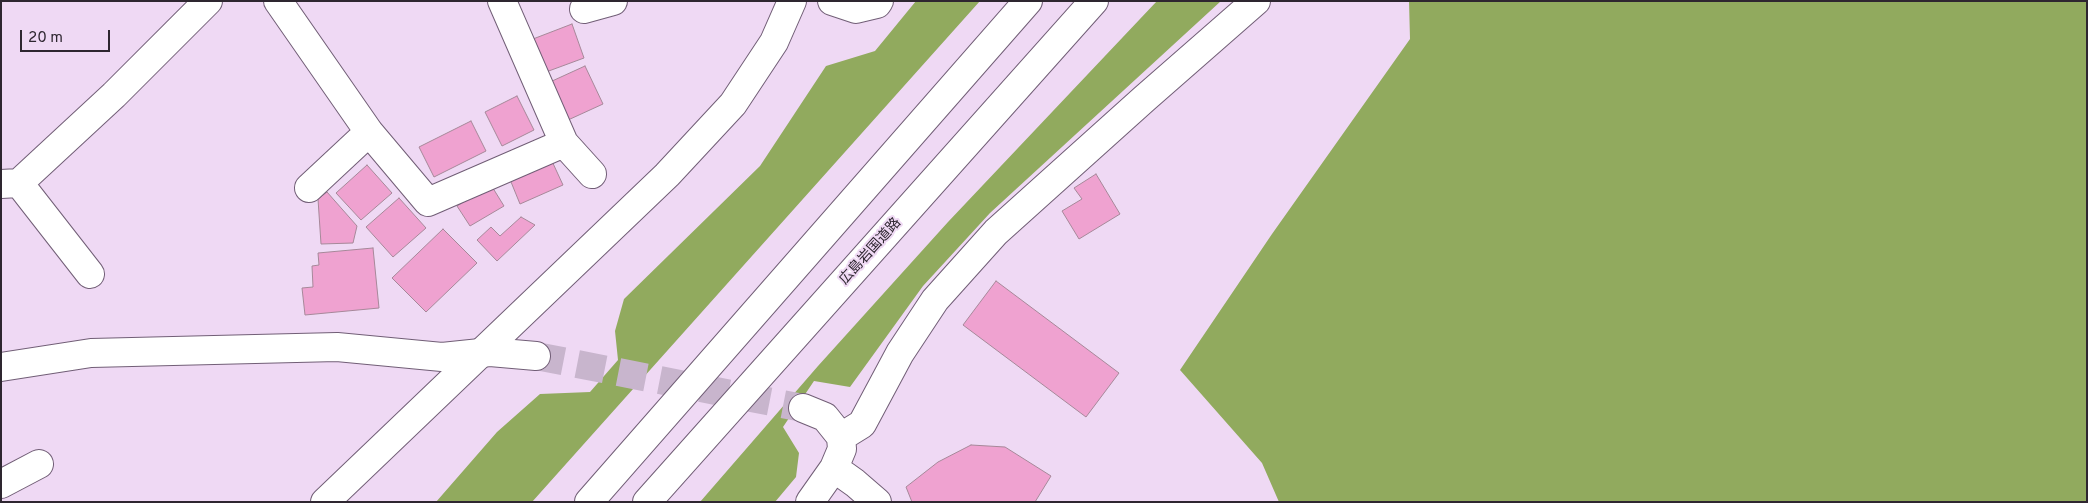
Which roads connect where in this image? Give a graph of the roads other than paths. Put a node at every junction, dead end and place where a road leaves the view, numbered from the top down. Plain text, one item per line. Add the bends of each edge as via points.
1 (208, 1) edge
2 (278, 1) edge
3 (502, 1) edge
4 (612, 1) edge
5 (792, 1) edge
6 (832, 1) edge
7 (879, 1) edge
8 (1028, 1) edge
9 (1094, 1) edge
10 (1256, 1) edge
11 (584, 9) dead end
12 (369, 132) junction
13 (564, 143) junction
14 (592, 174) dead end
15 (10, 184) edge
16 (309, 188) dead end
17 (90, 274) dead end
18 (481, 352) junction
19 (536, 356) tunnel mouth
20 (1, 368) edge
21 (803, 408) tunnel mouth
22 (841, 437) junction
23 (39, 464) dead end
24 (834, 468) junction
25 (1, 484) edge
26 (325, 502) edge
27 (589, 502) edge
28 (647, 502) edge
29 (810, 502) edge
30 (877, 502) edge

1 - 15 main road via 114,95
2 - 12 main road
3 - 13 main road
4 - 11 main road
5 - 18 main road via 774,42 733,104 667,175
6 - 7 main road via 856,8
8 - 27 main road
9 - 28 main road, 広島岩国道路
10 - 22 main road via 996,232 934,300 862,424
12 - 13 main road via 428,202
12 - 16 main road
13 - 14 main road
15 - 17 main road
18 - 19 main road
18 - 20 main road via 442,356 337,347 91,353
18 - 26 main road
21 - 22 main road via 825,417
22 - 24 main road via 842,450
23 - 25 main road
24 - 29 main road
24 - 30 main road

